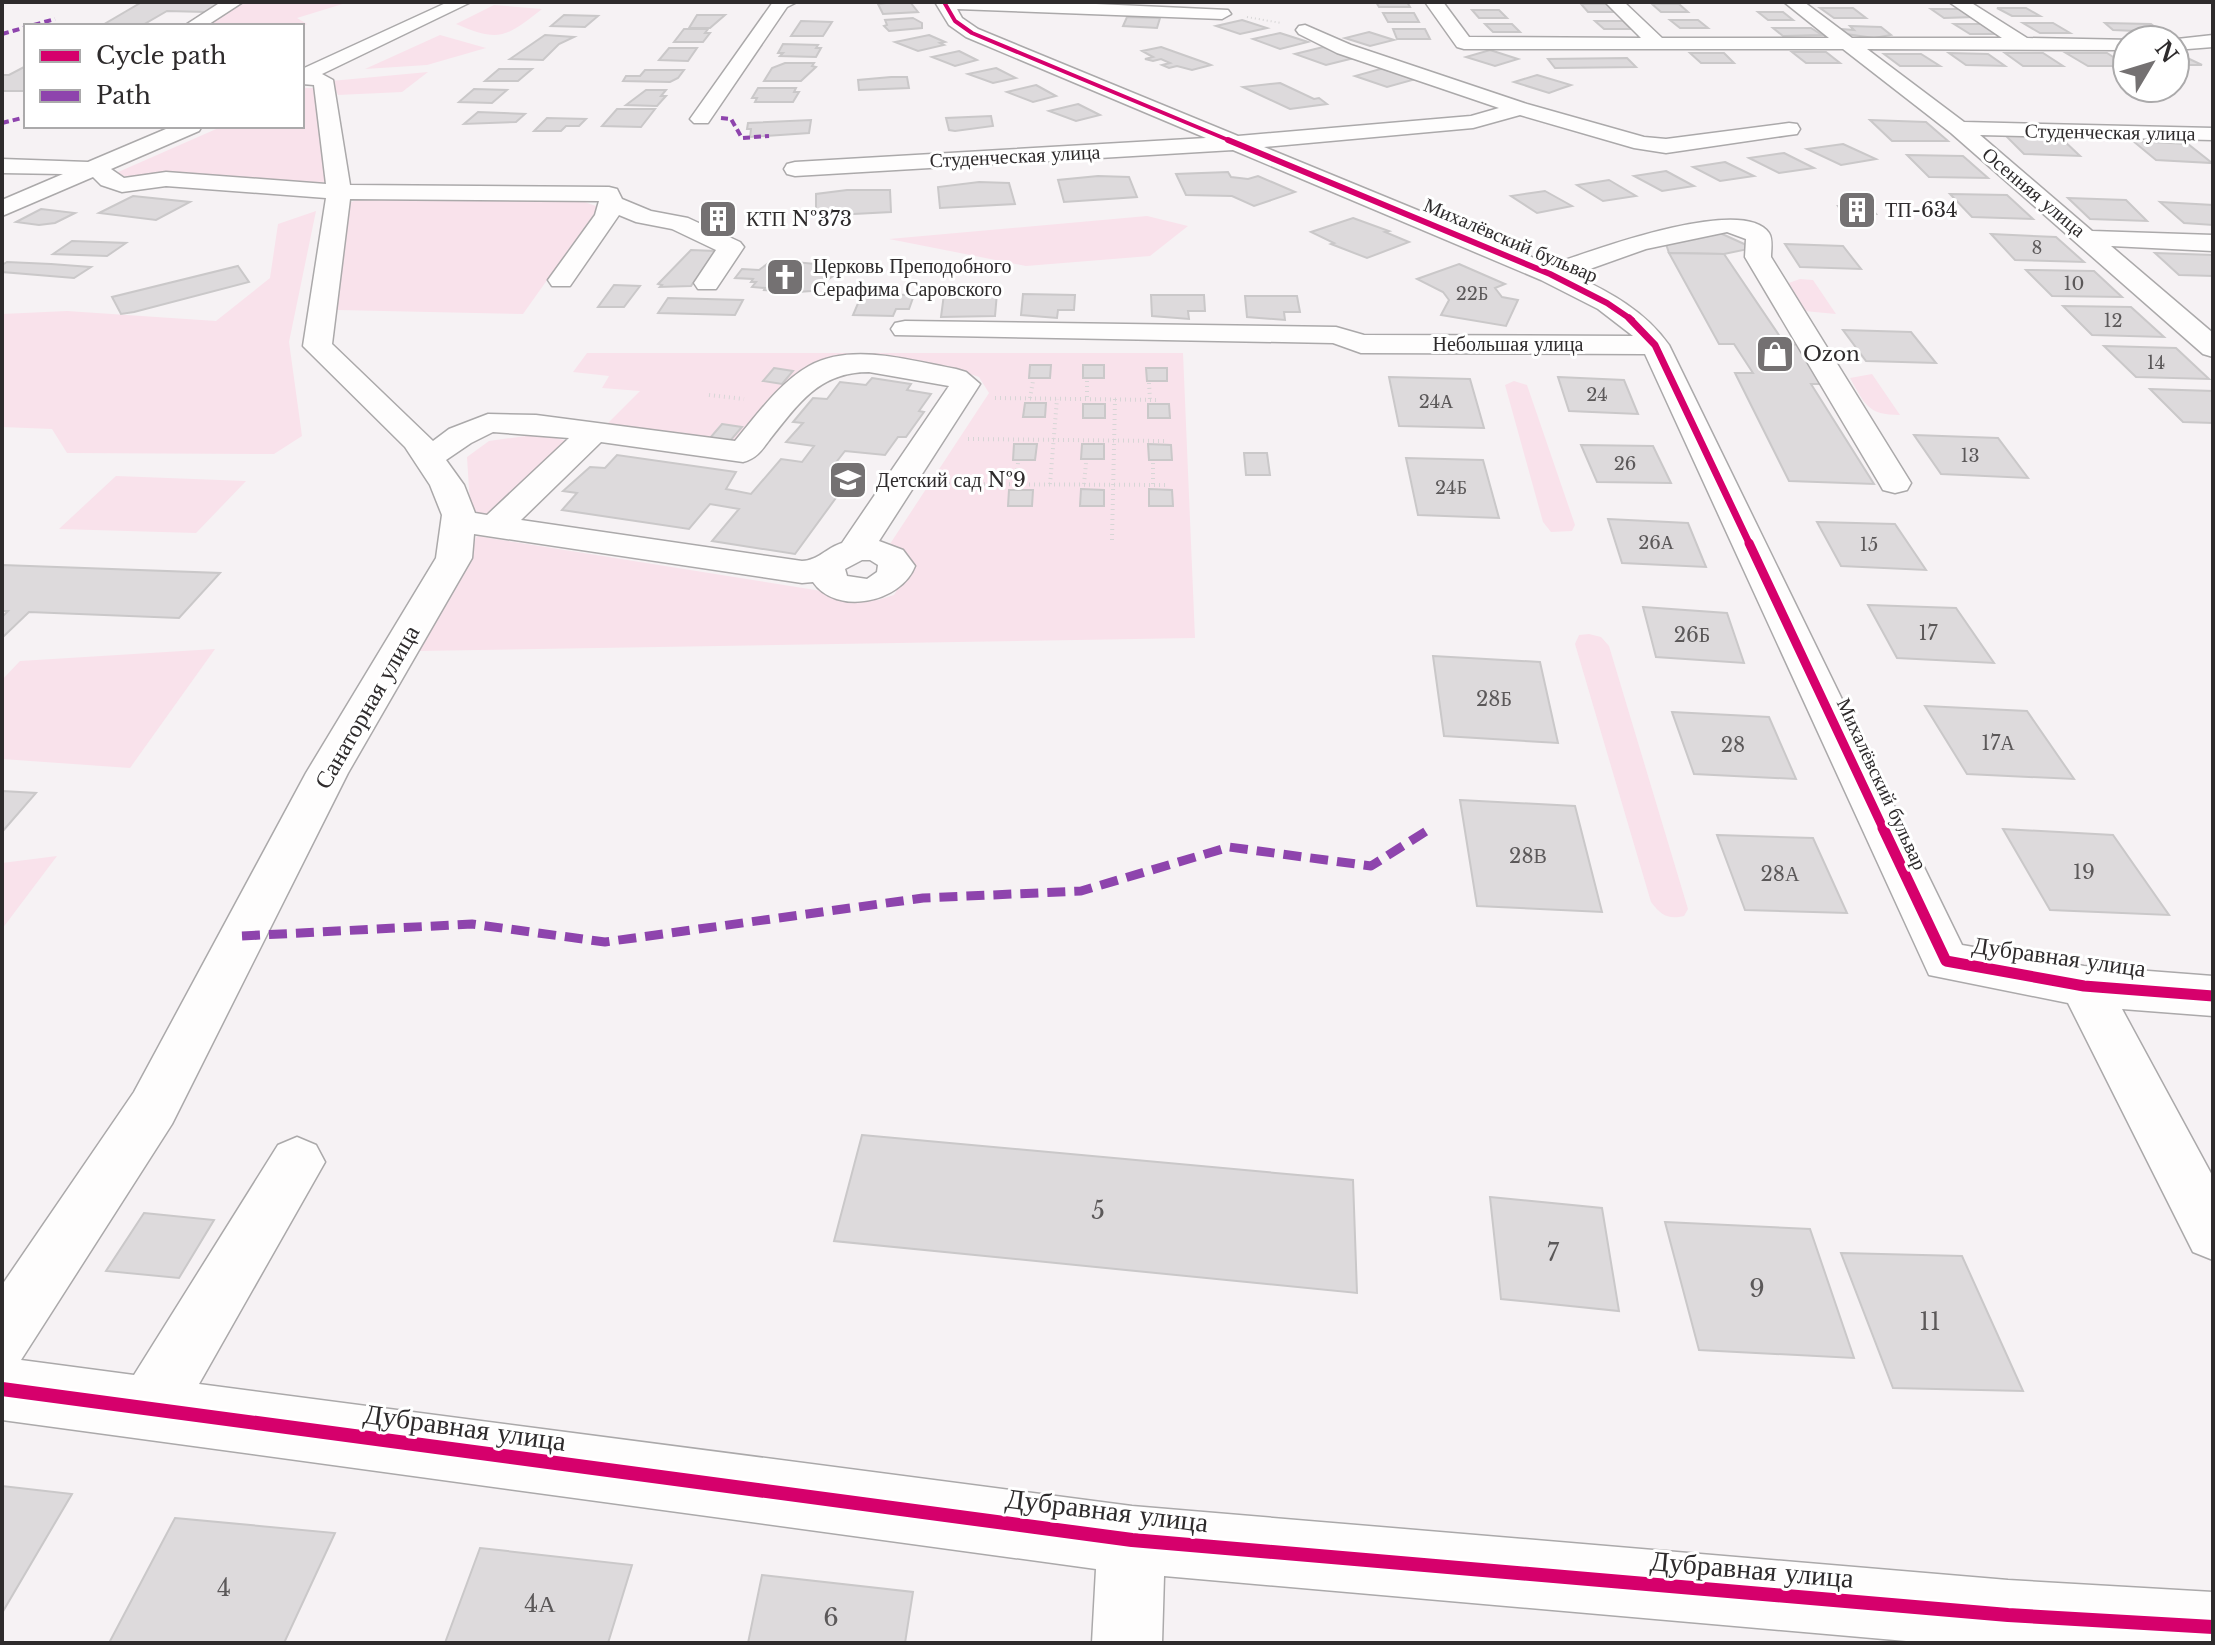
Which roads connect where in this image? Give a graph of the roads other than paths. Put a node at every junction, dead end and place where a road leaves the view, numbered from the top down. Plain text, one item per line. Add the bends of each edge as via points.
1 (234, 2) edge
2 (462, 2) edge
3 (944, 2) edge
4 (1434, 2) edge
5 (1614, 2) edge
6 (1793, 2) edge
7 (1958, 2) edge
8 (784, 3) edge
9 (1089, 5) edge
10 (1222, 14) road end
11 (196, 24) edge
12 (1305, 30) road end
13 (2213, 41) edge
14 (1657, 43) junction
15 (2191, 43) edge
16 (2111, 44) edge
17 (1847, 45) junction
18 (2025, 45) junction
19 (315, 48) dead end
20 (351, 53) junction
21 (1422, 56) dead end
22 (1394, 64) junction
23 (304, 76) edge
24 (304, 77) edge
25 (1520, 108) junction
26 (701, 119) dead end
27 (186, 128) edge
28 (1959, 128) junction
29 (1789, 129) dead end
30 (2213, 134) edge
31 (1235, 143) junction
32 (2, 166) edge
33 (96, 167) junction
34 (795, 169) dead end
35 (338, 191) junction
36 (611, 203) junction
37 (2, 209) edge
38 (2088, 238) junction
39 (2213, 243) edge
40 (1550, 274) junction
41 (561, 280) dead end
42 (707, 283) dead end
43 (905, 329) dead end
44 (1655, 345) junction
45 (2213, 348) edge
46 (381, 409) junction
47 (488, 423) junction
48 (593, 432) junction
49 (429, 458) junction
50 (1895, 483) dead end
51 (477, 524) junction
52 (1946, 961) joint
53 (2084, 986) junction
54 (2213, 996) edge
55 (297, 1162) dead end
56 (2213, 1233) edge
57 (6, 1326) edge
58 (2, 1389) edge
59 (149, 1409) junction
60 (1132, 1540) junction
61 (2213, 1627) edge
62 (2013, 1629) edge
63 (1127, 1643) edge

1 - 11 street
2 - 20 street
3 - 9 street
3 - 31 street, Михалёвский бульвар via 961,27 972,33
4 - 14 street via 1457,45
5 - 14 street
6 - 17 street, Осенняя улица
7 - 18 street
8 - 26 street
9 - 10 street
12 - 22 street
13 - 15 street
14 - 17 street
16 - 18 street
17 - 18 street
17 - 28 street, Осенняя улица
19 - 20 street
20 - 23 street
21 - 22 street
22 - 25 street
24 - 35 street, Санаторная улица via 323,80
25 - 29 street via 1666,146
25 - 31 street, Студенческая улица via 1473,122
27 - 33 street
28 - 30 street, Студенческая улица
28 - 38 street, Осенняя улица
31 - 34 street, Студенческая улица
31 - 40 street, Михалёвский бульвар
32 - 33 street
33 - 35 street via 122,185 166,179
33 - 37 street
35 - 36 street via 609,194
35 - 46 street, Санаторная улица via 317,346
36 - 41 street
36 - 42 street via 679,223 731,247
38 - 39 street
38 - 45 street, Осенняя улица
40 - 44 street, Михалёвский бульвар via 1613,304
40 - 50 street via 1640,243 1727,225 1748,229 1759,236 1758,257
43 - 44 street, Небольшая улица via 1336,335 1361,344
44 - 52 street, Михалёвский бульвар
46 - 47 street
46 - 49 street, Санаторная улица
47 - 48 street
47 - 49 street
48 - 51 street
48 - 51 street via 743,452 821,371 855,363 956,378 965,384 841,560 802,572
49 - 51 street, Санаторная улица
51 - 57 street, Санаторная улица via 327,773 153,1108
52 - 53 street, Дубравная улица
53 - 54 street, Дубравная улица
53 - 56 street
55 - 59 street
58 - 59 street, Дубравная улица
59 - 60 street, Дубравная улица
60 - 62 street, Дубравная улица
60 - 63 street
61 - 62 street, Дубравная улица

